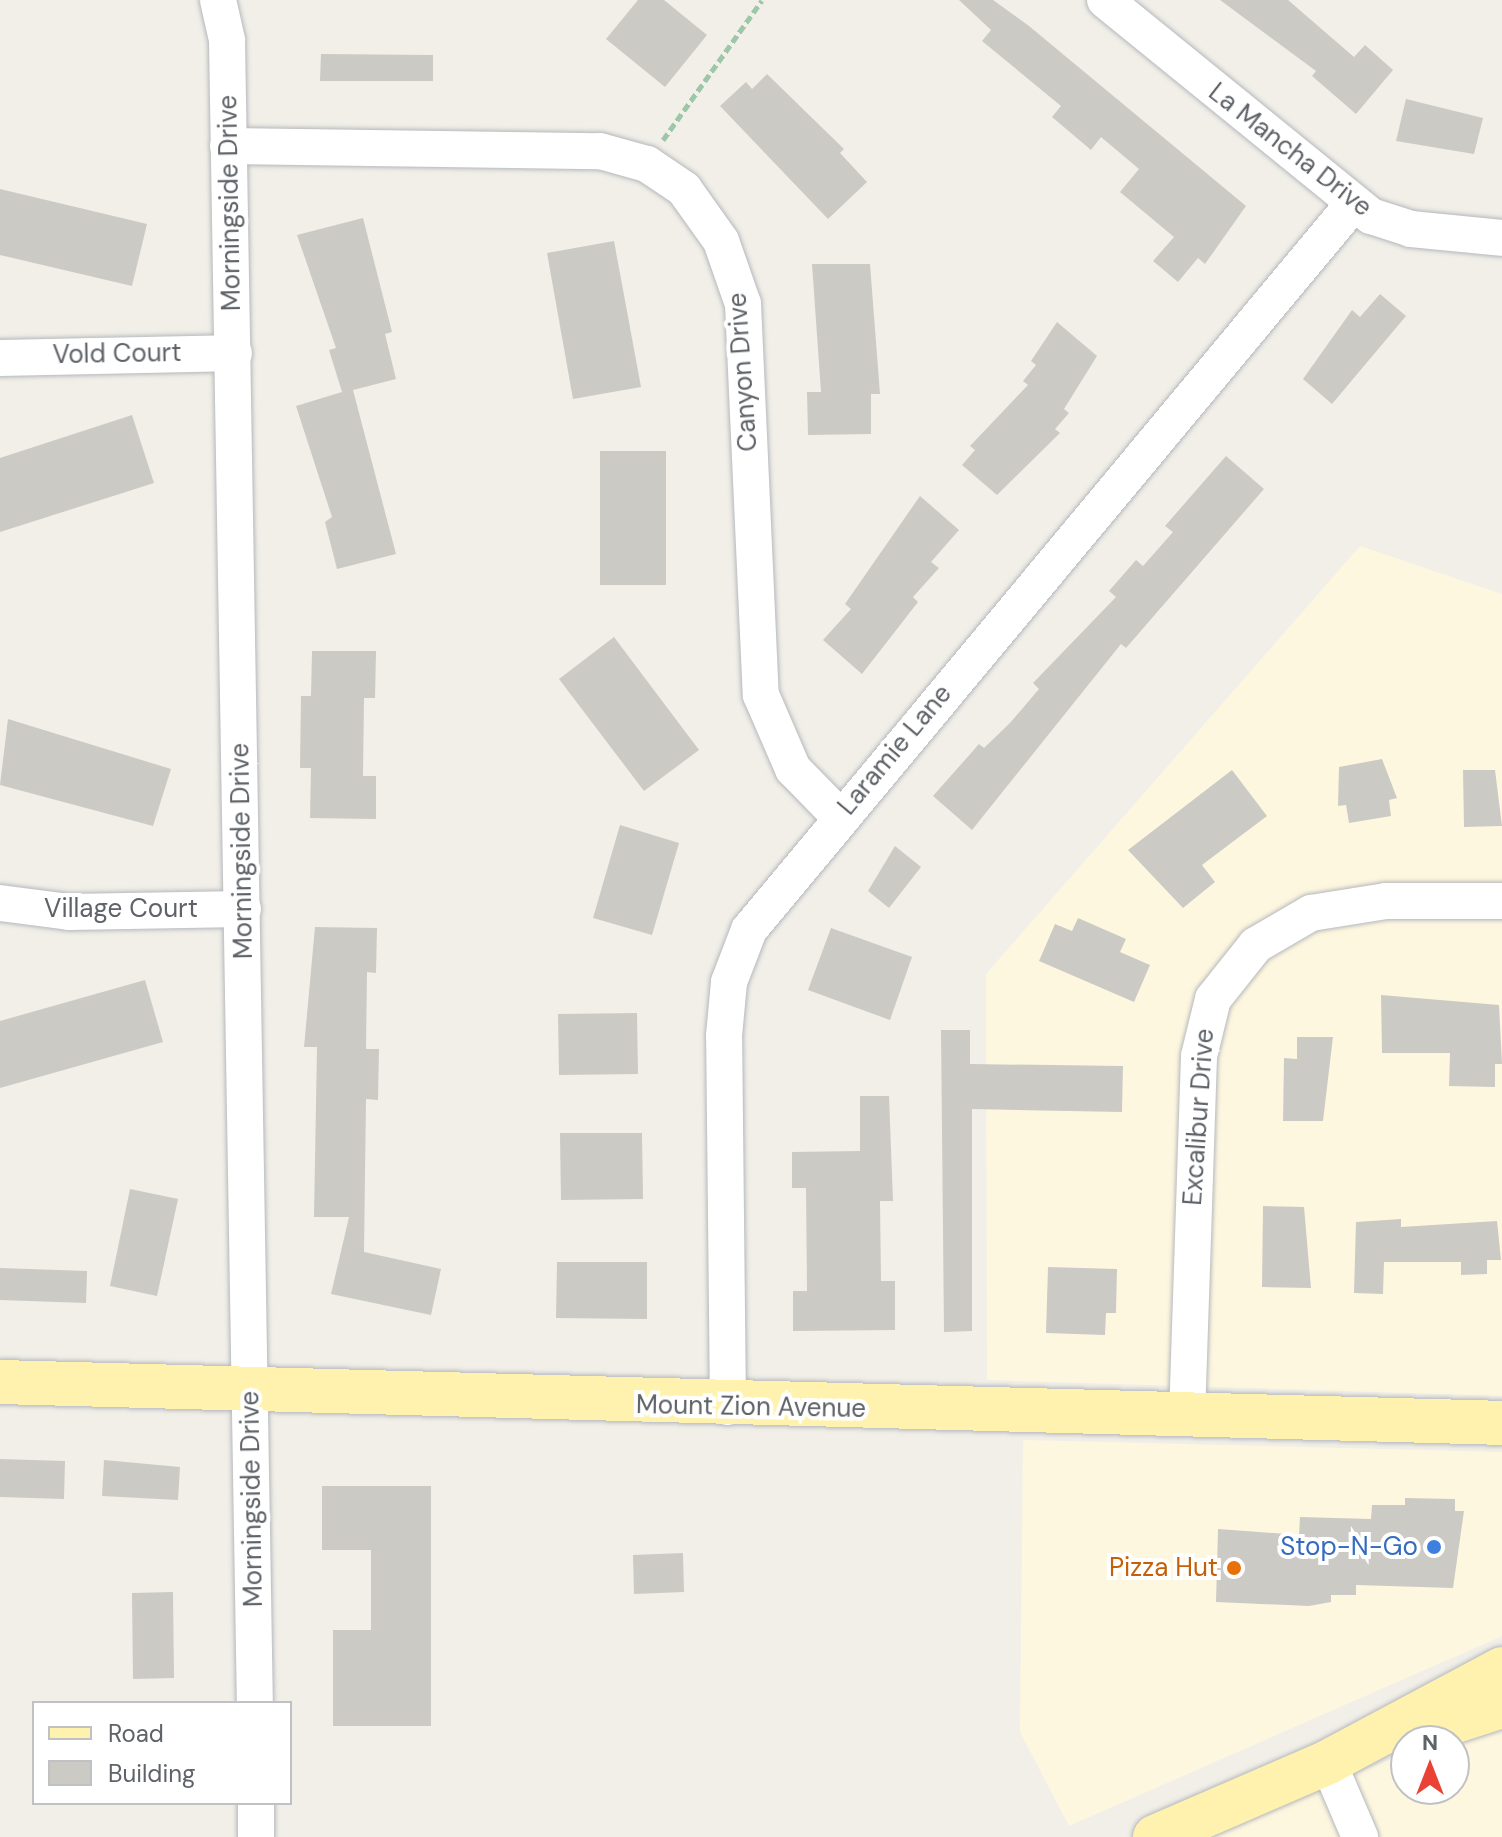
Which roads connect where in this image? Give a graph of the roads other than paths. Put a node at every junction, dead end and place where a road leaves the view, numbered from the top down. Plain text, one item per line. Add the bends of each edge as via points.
1 (218, 0) edge
2 (1105, 0) edge
3 (228, 146) junction
4 (1353, 204) junction
5 (1502, 238) edge
6 (234, 353) junction
7 (0, 358) edge
8 (840, 817) junction
9 (1502, 901) edge
10 (0, 903) edge
11 (243, 909) junction
12 (0, 1382) edge
13 (250, 1393) junction
14 (728, 1407) junction
15 (1187, 1418) junction
16 (1502, 1423) edge
17 (1502, 1669) edge
18 (255, 1701) edge
19 (1502, 1706) edge
20 (1328, 1762) junction
21 (256, 1805) edge
22 (256, 1837) edge
23 (1155, 1837) edge
24 (1360, 1837) edge

1 - 3 street, Morningside Drive via 227,40
2 - 4 street, La Mancha Drive
3 - 6 street, Morningside Drive
3 - 8 street, Canyon Drive via 546,148 647,164 702,212 739,286 761,695 793,769
4 - 5 street, La Mancha Drive via 1390,224
4 - 8 street, Laramie Lane
6 - 7 street, Vold Court
6 - 11 street, Morningside Drive
8 - 14 street, Laramie Lane via 749,930 729,982
9 - 15 street, Excalibur Drive via 1386,901 1311,913 1256,945 1213,999 1199,1056
10 - 11 street, Village Court via 69,912
11 - 13 street, Morningside Drive
12 - 13 main road, Mount Zion Avenue
13 - 14 main road, Mount Zion Avenue
13 - 18 street, Morningside Drive
14 - 15 main road, Mount Zion Avenue
15 - 16 main road, Mount Zion Avenue
17 - 20 main road
19 - 20 main road
20 - 23 main road
20 - 24 street
21 - 22 street

